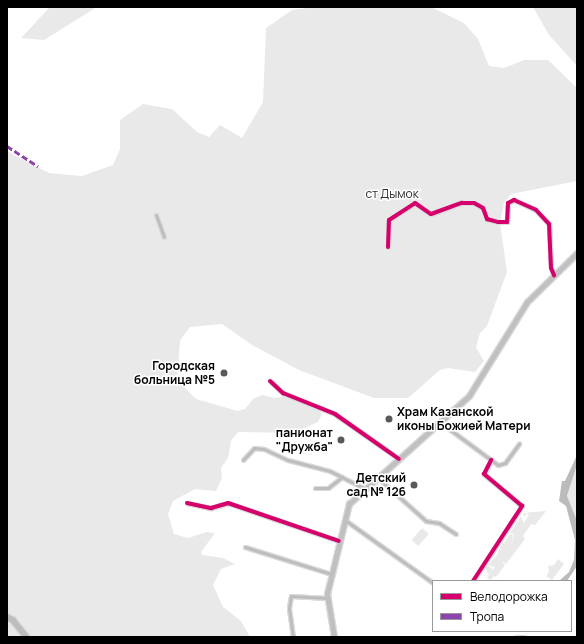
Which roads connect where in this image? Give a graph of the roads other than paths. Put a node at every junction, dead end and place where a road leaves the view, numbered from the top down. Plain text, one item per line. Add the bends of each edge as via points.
1 (156, 215) dead end
2 (164, 237) dead end
3 (388, 247) dead end
4 (577, 253) edge
5 (554, 275) junction
6 (270, 381) dead end
7 (441, 423) junction
8 (519, 444) dead end
9 (399, 459) junction
10 (244, 460) dead end
11 (491, 460) junction
12 (342, 477) junction
13 (377, 477) junction
14 (315, 488) dead end
15 (364, 488) junction
16 (187, 503) dead end
17 (344, 520) junction
18 (456, 534) dead end
19 (339, 541) junction
20 (245, 548) dead end
21 (331, 574) junction
22 (473, 580) edge
23 (432, 582) edge
24 (327, 598) junction
25 (7, 617) edge
26 (27, 637) edge
27 (293, 637) edge
28 (334, 637) edge
29 (516, 637) edge
30 (524, 637) edge

1 - 2 street
3 - 5 street via 389,220 415,202 430,214 474,203 483,208 487,219 507,222 508,203 514,200 536,210 549,224 551,268
4 - 5 main road
5 - 7 main road via 534,295 475,389
6 - 9 street via 289,396 335,414
7 - 9 main road
7 - 11 street
8 - 11 street via 503,464 498,465
9 - 13 main road
10 - 12 street via 258,447 288,460 303,462
11 - 22 street via 484,474 522,506
12 - 14 street via 328,488
12 - 15 street
13 - 15 main road
13 - 18 street via 426,521 441,524
15 - 17 main road via 350,504
16 - 19 street via 211,508 228,503
17 - 19 main road
17 - 23 street
19 - 21 main road
20 - 21 street
21 - 24 main road
24 - 27 street via 294,595 290,599
24 - 28 main road
25 - 26 highway via 13,620
29 - 30 street

